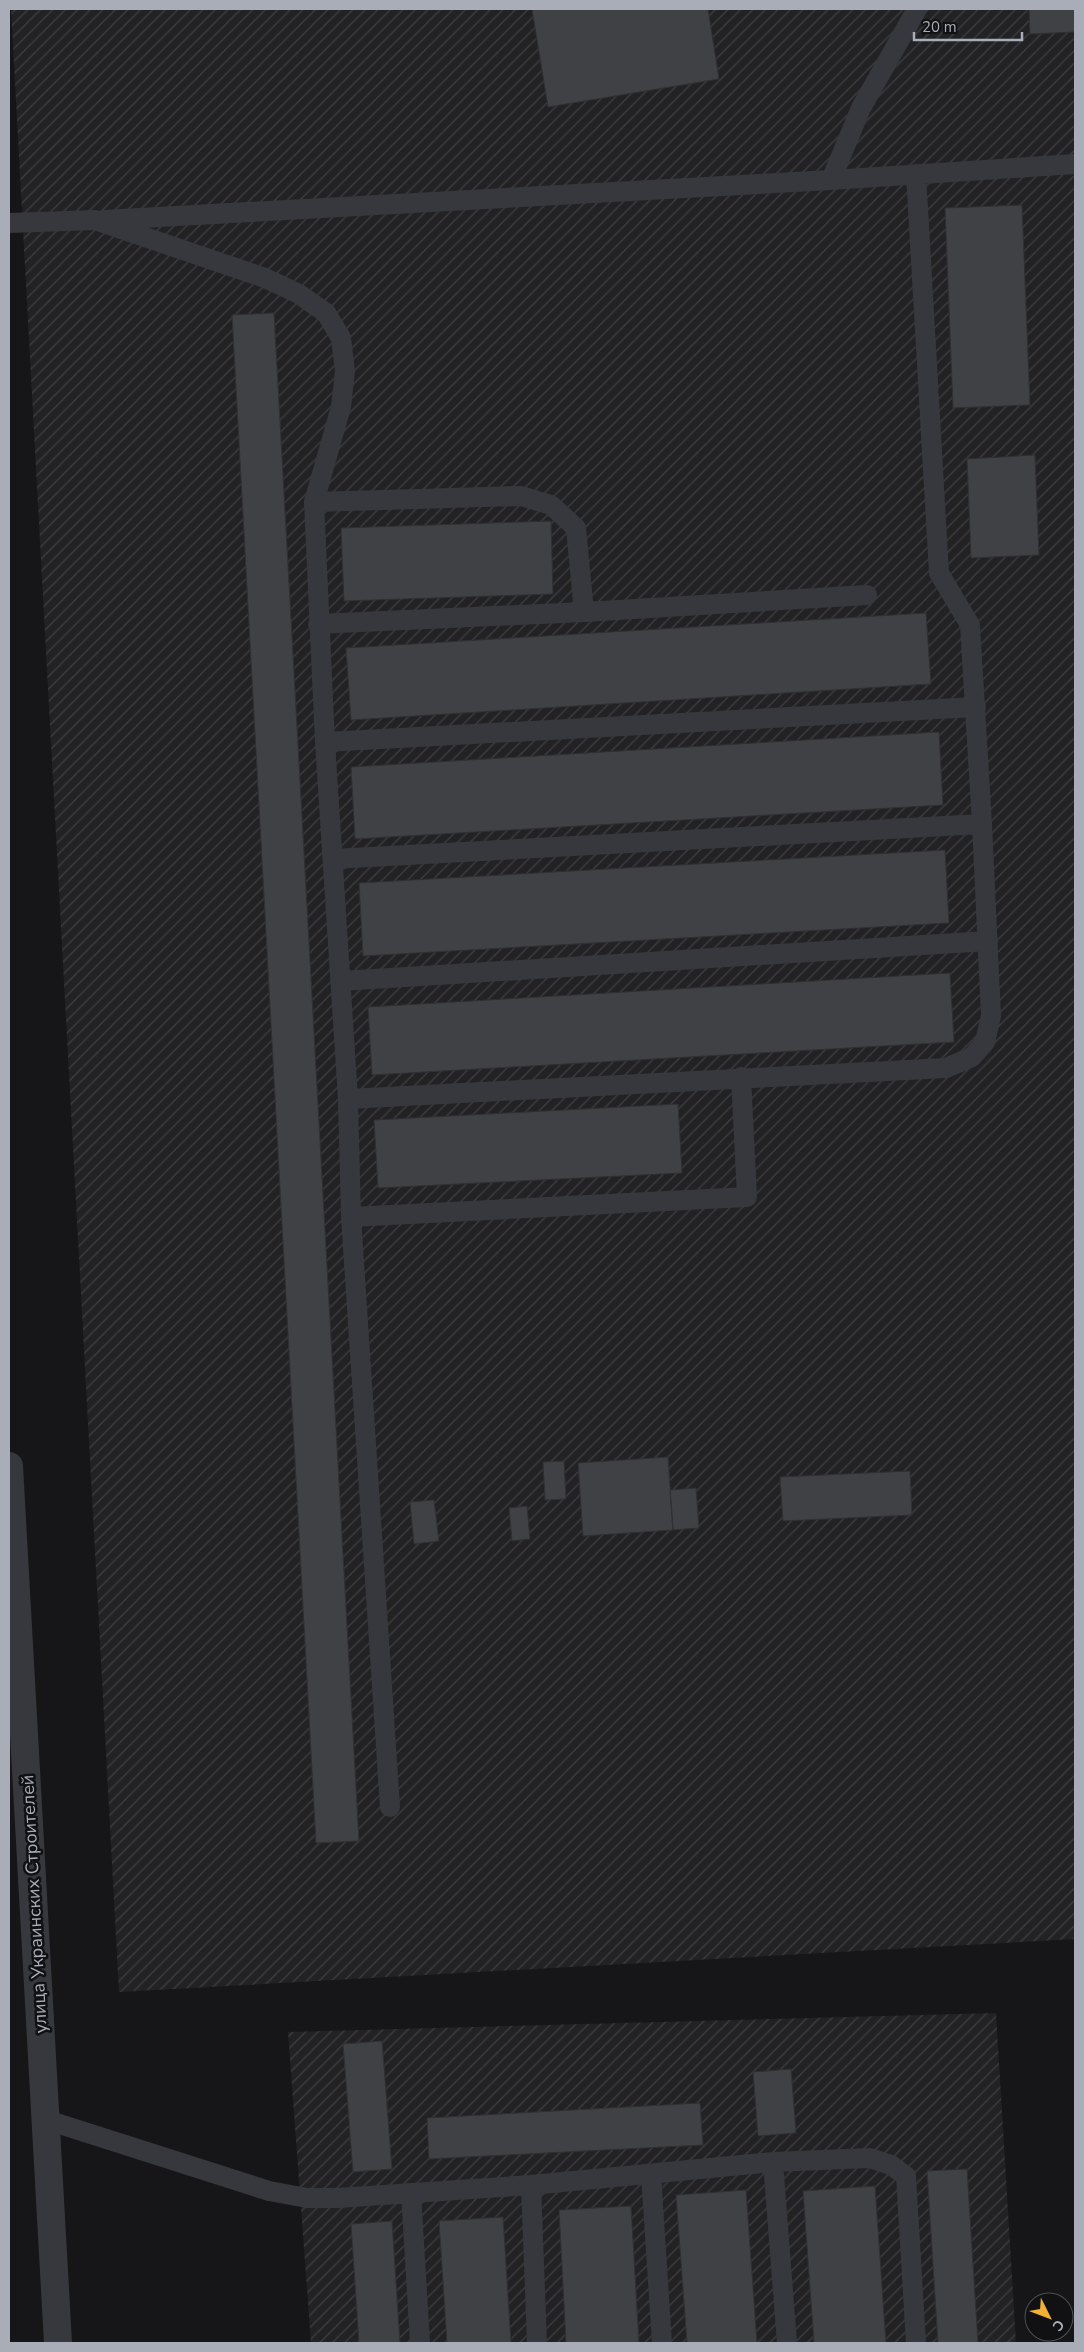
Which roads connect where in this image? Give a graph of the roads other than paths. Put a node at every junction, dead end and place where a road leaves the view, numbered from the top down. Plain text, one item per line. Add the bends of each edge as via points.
1 (916, 9) edge
2 (1075, 164) edge
3 (916, 174) junction
4 (832, 180) junction
5 (95, 220) junction
6 (9, 223) edge
7 (314, 502) junction
8 (867, 595) dead end
9 (584, 612) junction
10 (318, 624) junction
11 (976, 707) junction
12 (325, 742) junction
13 (982, 824) junction
14 (333, 859) junction
15 (988, 941) junction
16 (341, 981) junction
17 (741, 1077) junction
18 (348, 1099) junction
19 (351, 1217) junction
20 (9, 1466) edge
21 (390, 1807) dead end
22 (47, 2120) junction
23 (773, 2162) junction
24 (651, 2174) junction
25 (531, 2185) junction
26 (411, 2194) junction
27 (58, 2343) edge
28 (420, 2343) edge
29 (537, 2343) edge
30 (662, 2343) edge
31 (787, 2343) edge
32 (916, 2343) edge

1 - 4 lane via 861,108
2 - 3 lane
3 - 4 lane
3 - 11 lane via 939,573 970,625
4 - 5 lane
5 - 6 lane
5 - 7 lane via 265,278 299,294 326,314 341,338 345,371 341,408
7 - 9 lane via 521,496 551,505 576,528
7 - 10 lane
8 - 9 lane
9 - 10 lane
10 - 12 lane
11 - 12 lane
11 - 13 lane
12 - 14 lane
13 - 14 lane
13 - 15 lane
14 - 16 lane
15 - 16 lane
15 - 17 lane via 991,1016 985,1042 972,1057 946,1068
16 - 18 lane
17 - 18 lane
17 - 19 lane via 747,1197
18 - 19 lane
19 - 21 lane
20 - 22 street, улица Украинских Строителей
22 - 26 lane via 269,2191 307,2198
22 - 27 street, улица Украинских Строителей
23 - 24 lane
23 - 31 lane
23 - 32 lane via 870,2158 891,2164 906,2176
24 - 25 lane
24 - 30 lane
25 - 26 lane
25 - 29 lane
26 - 28 lane

